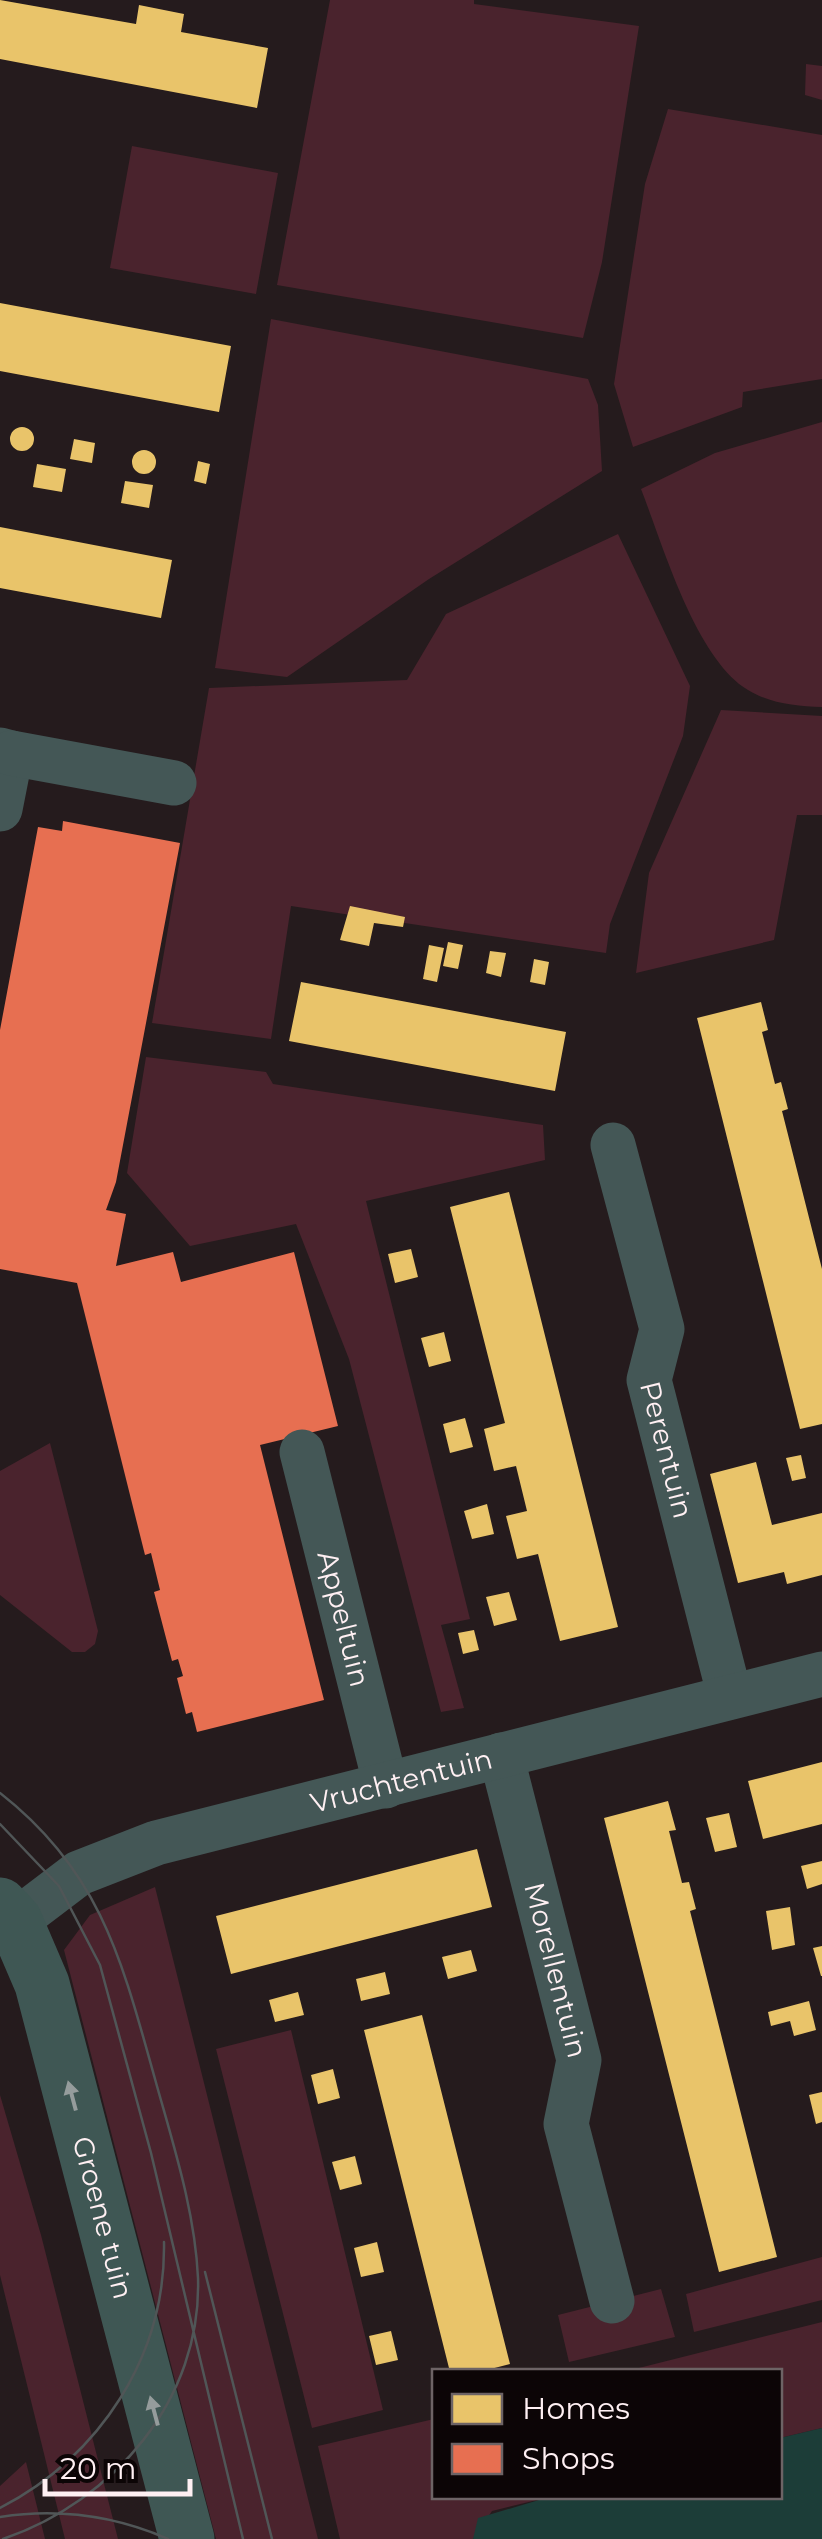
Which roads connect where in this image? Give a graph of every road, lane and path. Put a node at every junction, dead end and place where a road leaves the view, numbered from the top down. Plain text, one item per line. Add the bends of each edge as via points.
1 (6, 752) edge
2 (174, 783) dead end
3 (0, 809) edge
4 (613, 1145) dead end
5 (302, 1452) dead end
6 (822, 1674) edge
7 (730, 1697) junction
8 (500, 1755) junction
9 (386, 1786) junction
10 (5, 1920) edge
11 (0, 1976) edge
12 (612, 2301) dead end
13 (148, 2539) edge
14 (187, 2539) edge

1 - 2 street
1 - 3 street
4 - 7 street, Perentuin via 662,1329 649,1380
5 - 9 street, Appeltuin
6 - 7 street, Vruchtentuin
7 - 8 street, Vruchtentuin
8 - 9 street, Vruchtentuin
8 - 12 street, Morellentuin via 579,2060 566,2124
9 - 10 street, Vruchtentuin via 125,1854 79,1873
14 -> 10 street, Groene tuin via 42,1984
11 - 13 street, Groene tuin

